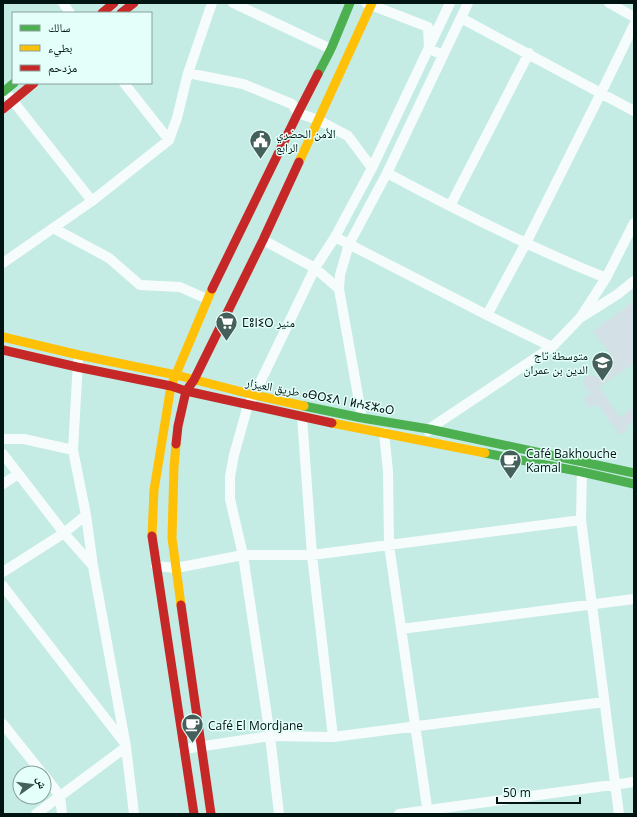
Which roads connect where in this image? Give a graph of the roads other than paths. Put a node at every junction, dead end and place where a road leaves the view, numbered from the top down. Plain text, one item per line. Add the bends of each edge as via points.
1 (63, 3) edge
2 (114, 3) edge
3 (134, 3) edge
4 (212, 3) edge
5 (233, 3) edge
6 (350, 3) edge
7 (450, 3) edge
8 (468, 3) edge
9 (609, 3) edge
10 (370, 4) edge
11 (69, 12) edge
12 (103, 12) edge
13 (122, 12) edge
14 (634, 17) edge
15 (461, 18) junction
16 (634, 25) edge
17 (332, 49) junction
18 (429, 49) junction
19 (529, 53) junction
20 (443, 55) junction
21 (188, 72) junction
22 (13, 84) edge
23 (33, 84) edge
24 (125, 84) edge
25 (4, 90) edge
26 (601, 93) junction
27 (13, 101) junction
28 (3, 108) edge
29 (634, 111) edge
30 (298, 113) junction
31 (318, 120) junction
32 (169, 140) junction
33 (372, 168) junction
34 (387, 173) junction
35 (92, 201) junction
36 (450, 206) junction
37 (634, 223) edge
38 (54, 228) junction
39 (335, 237) junction
40 (263, 240) junction
41 (526, 243) junction
42 (349, 244) junction
43 (3, 263) edge
44 (315, 268) junction
45 (606, 278) junction
46 (634, 281) edge
47 (339, 289) junction
48 (207, 300) junction
49 (487, 315) junction
50 (580, 318) junction
51 (3, 337) edge
52 (552, 347) junction
53 (3, 350) edge
54 (79, 355) junction
55 (77, 367) junction
56 (176, 375) junction
57 (194, 380) junction
58 (171, 386) junction
59 (186, 391) junction
60 (254, 395) junction
61 (248, 405) junction
62 (302, 417) junction
63 (362, 418) junction
64 (429, 429) junction
65 (384, 433) junction
66 (3, 439) edge
67 (423, 440) junction
68 (73, 450) junction
69 (3, 454) edge
70 (582, 461) junction
71 (582, 472) junction
72 (634, 473) edge
73 (18, 474) junction
74 (3, 484) edge
75 (634, 484) edge
76 (86, 515) junction
77 (582, 520) junction
78 (64, 533) junction
79 (389, 545) junction
80 (243, 555) junction
81 (312, 555) junction
82 (93, 566) junction
83 (156, 566) junction
84 (176, 568) junction
85 (3, 572) edge
86 (3, 586) edge
87 (634, 599) edge
88 (592, 604) junction
89 (402, 629) junction
90 (604, 702) junction
91 (3, 724) edge
92 (415, 726) junction
93 (270, 736) junction
94 (333, 737) junction
95 (125, 745) junction
96 (201, 746) junction
97 (184, 749) junction
98 (36, 765) edge
99 (634, 782) edge
100 (615, 785) junction
101 (52, 786) edge
102 (60, 796) junction
103 (428, 812) edge
104 (36, 814) edge
105 (62, 814) edge
106 (134, 814) edge
107 (194, 814) edge
108 (211, 814) edge
109 (279, 814) edge
110 (398, 814) edge
111 (618, 814) edge

1 - 11 street
2 - 12 main road
3 - 13 main road
4 - 21 street
5 - 17 street
6 - 17 main road
7 - 18 street
8 - 15 street
9 - 14 street
10 - 18 street via 428,27
10 - 31 main road
15 - 19 street
15 - 20 street
16 - 26 street
17 - 30 main road
18 - 20 street
18 - 33 street
19 - 26 street
19 - 36 street
20 - 34 street
21 - 30 street via 243,84 292,104
21 - 32 street
22 - 25 main road
23 - 27 main road
24 - 32 street
25 - 27 street
26 - 29 street
26 - 41 street
27 - 28 main road
27 - 35 street
30 - 31 street
30 - 48 main road
31 - 33 street via 348,136
31 - 40 main road
32 - 35 street
33 - 39 street
34 - 36 street
34 - 42 street
35 - 38 street
36 - 41 street
37 - 45 street
38 - 43 street
38 - 48 street via 109,258 140,286 180,288
39 - 42 street
39 - 44 street
40 - 44 street
40 - 57 main road
41 - 45 street
41 - 49 street
42 - 47 street via 340,275
42 - 49 street
44 - 47 street
44 - 60 street
45 - 50 street
46 - 50 street
47 - 63 street
48 - 56 main road
49 - 52 street
50 - 52 street
51 - 54 main road, طريق العيزار ⴰⴱⵔⵉⴷ ⵏ ⵍⵄⵉⵣⴰⵔ
52 - 64 street
53 - 55 main road, طريق العيزار ⴰⴱⵔⵉⴷ ⵏ ⵍⵄⵉⵣⴰⵔ
54 - 55 street
54 - 56 main road, طريق العيزار ⴰⴱⵔⵉⴷ ⵏ ⵍⵄⵉⵣⴰⵔ
55 - 58 main road, طريق العيزار ⴰⴱⵔⵉⴷ ⵏ ⵍⵄⵉⵣⴰⵔ
55 - 68 street
56 - 57 main road, طريق العيزار ⴰⴱⵔⵉⴷ ⵏ ⵍⵄⵉⵣⴰⵔ
56 - 58 main road
57 - 59 main road
57 - 60 main road, طريق العيزار ⴰⴱⵔⵉⴷ ⵏ ⵍⵄⵉⵣⴰⵔ
58 - 59 main road, طريق العيزار ⴰⴱⵔⵉⴷ ⵏ ⵍⵄⵉⵣⴰⵔ
58 - 83 main road via 154,490 152,535
59 - 61 main road, طريق العيزار ⴰⴱⵔⵉⴷ ⵏ ⵍⵄⵉⵣⴰⵔ
59 - 84 main road via 178,426 174,467 172,538
60 - 61 street
60 - 63 main road, طريق العيزار ⴰⴱⵔⵉⴷ ⵏ ⵍⵄⵉⵣⴰⵔ
61 - 62 main road, طريق العيزار ⴰⴱⵔⵉⴷ ⵏ ⵍⵄⵉⵣⴰⵔ
61 - 80 street via 230,477 230,499
62 - 65 main road, طريق العيزار ⴰⴱⵔⵉⴷ ⵏ ⵍⵄⵉⵣⴰⵔ
62 - 81 street
63 - 64 main road, طريق العيزار ⴰⴱⵔⵉⴷ ⵏ ⵍⵄⵉⵣⴰⵔ
64 - 67 street
64 - 70 main road, طريق العيزار ⴰⴱⵔⵉⴷ ⵏ ⵍⵄⵉⵣⴰⵔ
65 - 67 main road, طريق العيزار ⴰⴱⵔⵉⴷ ⵏ ⵍⵄⵉⵣⴰⵔ
65 - 79 street via 388,470
66 - 68 street via 24,439
67 - 71 main road, طريق العيزار ⴰⴱⵔⵉⴷ ⵏ ⵍⵄⵉⵣⴰⵔ
68 - 76 street
69 - 73 street
70 - 71 street
70 - 72 main road, طريق العيزار ⴰⴱⵔⵉⴷ ⵏ ⵍⵄⵉⵣⴰⵔ
71 - 75 main road, طريق العيزار ⴰⴱⵔⵉⴷ ⵏ ⵍⵄⵉⵣⴰⵔ
71 - 77 street
73 - 74 street
73 - 78 street
76 - 78 street
76 - 82 street
77 - 79 street
77 - 88 street
78 - 82 street
78 - 85 street
79 - 81 street
79 - 89 street
80 - 81 street
80 - 84 street
80 - 93 street
81 - 94 street
82 - 95 street
83 - 84 street
83 - 97 main road
84 - 96 main road
86 - 95 street
87 - 88 street
88 - 89 street
88 - 90 street
89 - 92 street
90 - 92 street
90 - 100 street
91 - 98 street
92 - 94 street
92 - 103 street
93 - 94 street
93 - 96 street
93 - 109 street
95 - 102 street
95 - 106 street
96 - 97 street
96 - 108 main road
97 - 107 main road
99 - 100 street
100 - 103 street
100 - 111 street
101 - 102 street
102 - 104 street
102 - 105 street
103 - 110 street

